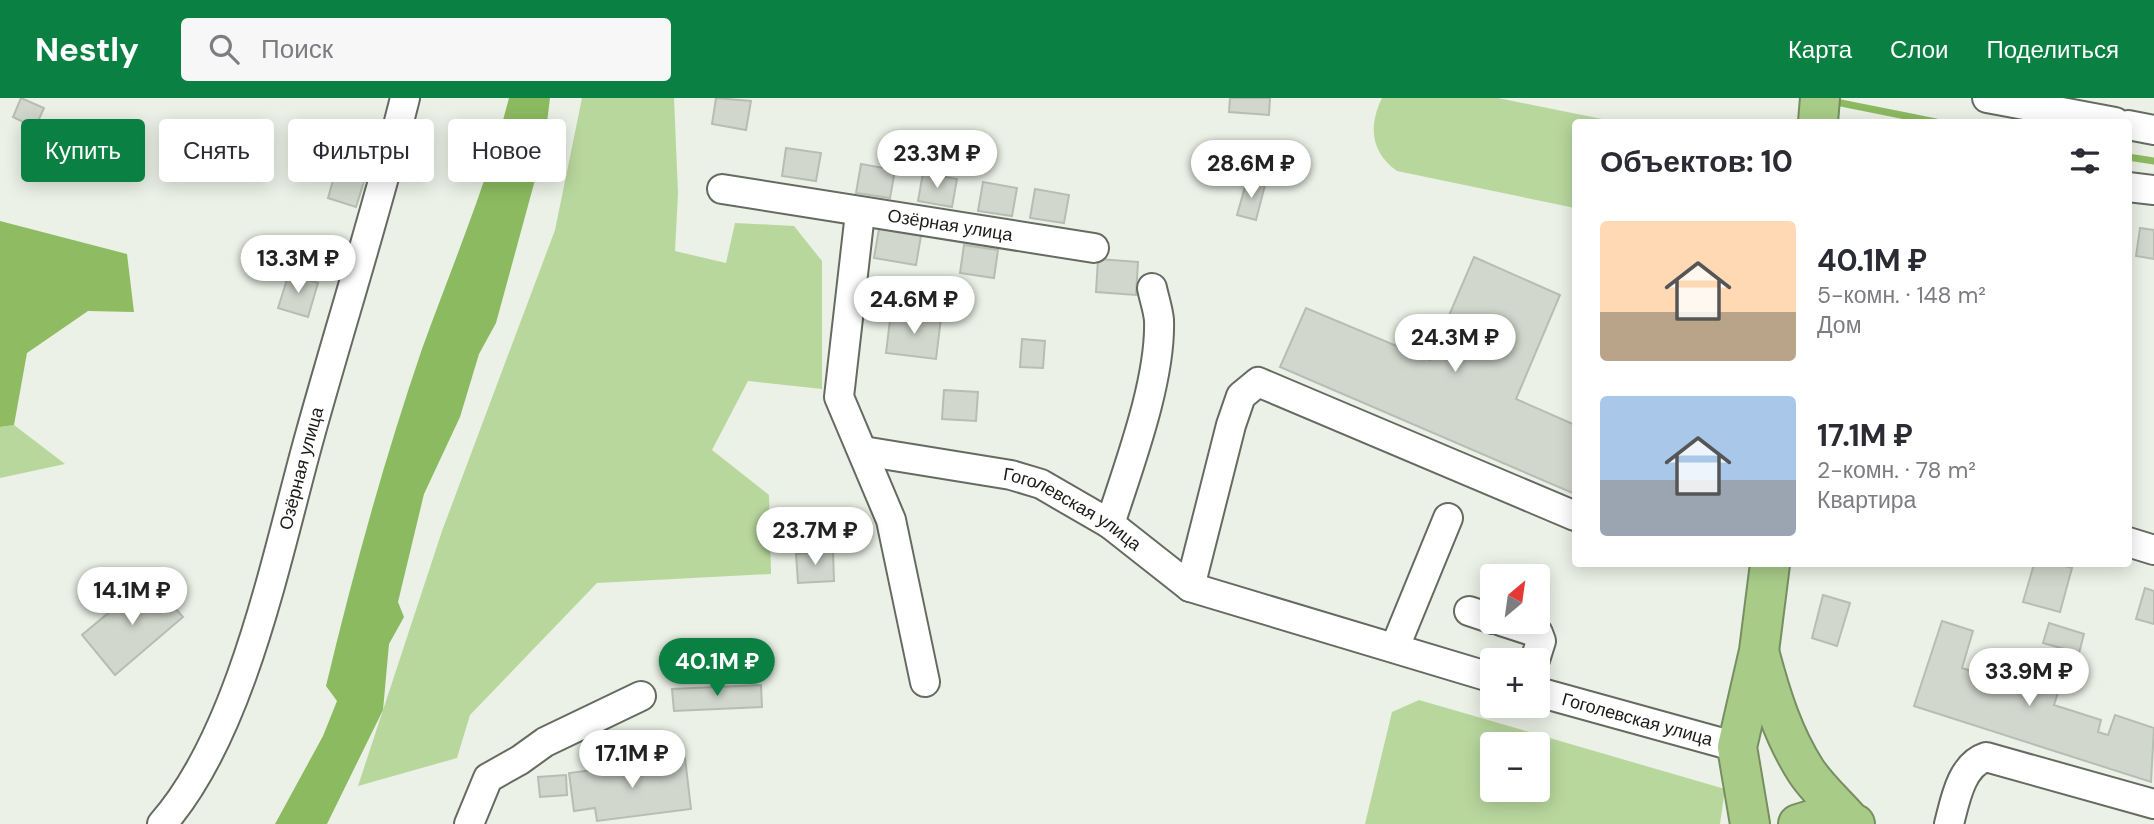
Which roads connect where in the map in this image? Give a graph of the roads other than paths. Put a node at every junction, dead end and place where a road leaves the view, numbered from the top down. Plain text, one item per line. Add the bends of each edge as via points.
1 (405, 98) edge
2 (1820, 98) edge
3 (1987, 98) edge
4 (1818, 119) edge
5 (2099, 119) edge
6 (2132, 126) edge
7 (2154, 130) edge
8 (2132, 187) edge
9 (722, 190) dead end
10 (2154, 190) edge
11 (860, 213) junction
12 (1094, 248) dead end
13 (1152, 288) dead end
14 (863, 451) junction
15 (1572, 515) edge
16 (1448, 518) dead end
17 (1110, 524) junction
18 (2132, 543) edge
19 (2154, 550) edge
20 (1770, 567) edge
21 (1190, 587) junction
22 (1395, 648) junction
23 (1759, 650) junction
24 (1480, 674) edge
25 (925, 682) dead end
26 (641, 695) dead end
27 (1550, 695) edge
28 (1737, 747) junction
29 (2154, 804) edge
30 (1852, 822) edge
31 (162, 824) edge
32 (469, 824) edge
33 (1750, 824) edge
34 (1798, 824) edge
35 (1949, 824) edge

1 - 31 street, Озёрная улица via 257,627 216,739 183,801
2 - 4 highway
3 - 5 street
6 - 7 street
8 - 10 street
9 - 11 street, Озёрная улица
11 - 12 street, Озёрная улица
11 - 14 street via 839,397
13 - 17 street via 1158,319 1154,367
14 - 17 street, Гоголевская улица via 1011,475 1041,484
14 - 25 street via 891,520
15 - 21 street via 1258,382 1241,396 1231,425
16 - 22 street
17 - 21 street, Гоголевская улица
18 - 19 street
20 - 23 highway
21 - 22 street, Гоголевская улица
22 - 24 street, Гоголевская улица
23 - 28 highway
23 - 30 highway via 1779,721 1807,772
26 - 32 street via 545,742 488,778
27 - 28 street, Гоголевская улица
28 - 33 highway
29 - 35 street via 1986,757 1967,770
30 - 34 highway via 1821,817

